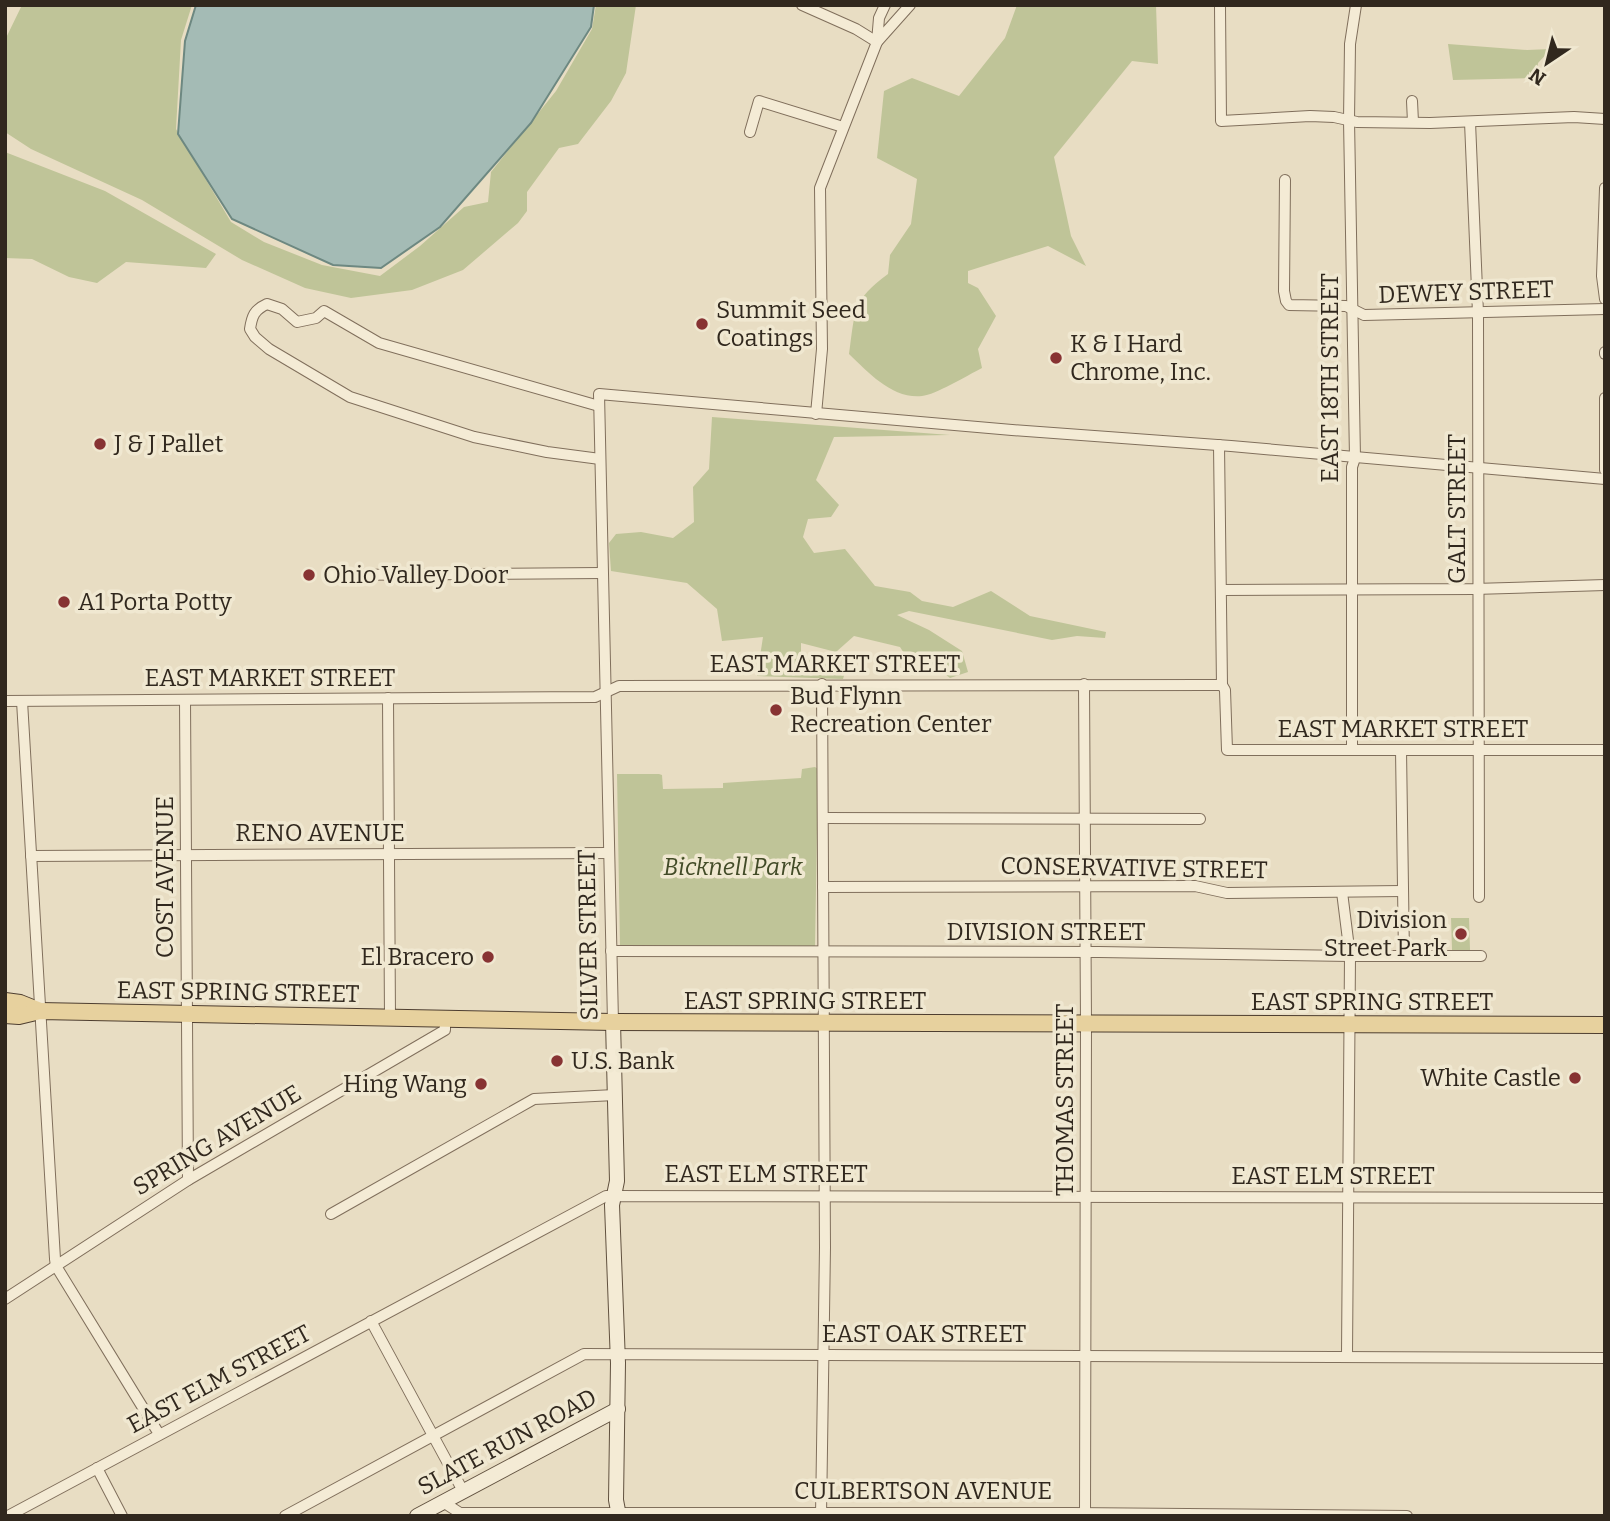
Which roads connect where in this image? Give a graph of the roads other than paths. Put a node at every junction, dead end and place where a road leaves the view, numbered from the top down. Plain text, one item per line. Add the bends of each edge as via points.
1 (802, 5) edge
2 (885, 5) edge
3 (910, 5) edge
4 (1356, 5) edge
5 (1220, 7) edge
6 (877, 42) junction
7 (1412, 101) dead end
8 (1605, 119) edge
9 (1349, 120) junction
10 (1413, 122) junction
11 (1470, 122) junction
12 (843, 127) junction
13 (750, 132) dead end
14 (1285, 180) dead end
15 (1605, 188) edge
16 (1605, 299) edge
17 (1352, 309) junction
18 (1605, 309) edge
19 (1478, 313) junction
20 (1605, 398) edge
21 (599, 400) junction
22 (816, 414) junction
23 (1219, 445) junction
24 (1355, 458) junction
25 (600, 459) junction
26 (1477, 468) junction
27 (1605, 470) edge
28 (1605, 479) edge
29 (603, 573) junction
30 (333, 575) dead end
31 (1605, 585) edge
32 (1352, 589) junction
33 (1478, 589) junction
34 (1223, 590) junction
35 (822, 684) junction
36 (1084, 684) junction
37 (1222, 685) junction
38 (606, 692) junction
39 (388, 698) junction
40 (185, 700) junction
41 (5, 701) edge
42 (22, 701) junction
43 (1352, 750) junction
44 (1401, 750) junction
45 (1480, 750) junction
46 (1605, 750) edge
47 (823, 818) junction
48 (1083, 818) junction
49 (1200, 819) dead end
50 (610, 853) junction
51 (389, 854) junction
52 (186, 855) junction
53 (31, 856) junction
54 (1084, 886) junction
55 (823, 887) junction
56 (1402, 891) junction
57 (1342, 892) junction
58 (1479, 897) dead end
59 (611, 951) junction
60 (824, 952) junction
61 (1086, 952) junction
62 (1350, 956) junction
63 (1404, 956) junction
64 (1481, 956) dead end
65 (5, 1002) edge
66 (40, 1011) junction
67 (187, 1014) junction
68 (5, 1015) edge
69 (390, 1018) junction
70 (446, 1019) junction
71 (613, 1022) junction
72 (823, 1024) junction
73 (1086, 1024) junction
74 (1350, 1025) junction
75 (1605, 1025) edge
76 (615, 1095) junction
77 (188, 1180) junction
78 (614, 1194) junction
79 (824, 1195) junction
80 (1085, 1196) junction
81 (1347, 1197) junction
82 (1605, 1198) edge
83 (331, 1214) dead end
84 (56, 1266) junction
85 (5, 1299) edge
86 (371, 1321) junction
87 (617, 1353) junction
88 (825, 1354) junction
89 (1085, 1355) junction
90 (1347, 1356) junction
91 (1605, 1358) edge
92 (618, 1409) junction
93 (159, 1434) junction
94 (432, 1435) junction
95 (97, 1468) junction
96 (463, 1491) junction
97 (436, 1509) edge
98 (619, 1514) edge
99 (821, 1514) edge
100 (1085, 1514) edge
101 (8, 1516) edge
102 (121, 1516) edge
103 (285, 1516) edge
104 (417, 1516) edge
105 (1407, 1516) edge

1 - 6 street
2 - 6 street
3 - 6 street
4 - 9 street, EAST 18TH STREET via 1350,44
5 - 9 street via 1222,121 1310,116
6 - 12 street
7 - 10 street
8 - 11 street
9 - 10 street
9 - 17 street, EAST 18TH STREET
10 - 11 street
11 - 19 street, GALT STREET
12 - 13 street via 759,100
12 - 22 street via 820,188 822,349
14 - 17 street, DEWEY STREET via 1286,300 1293,306
15 - 16 street
17 - 19 street, DEWEY STREET via 1364,316
17 - 24 street, EAST 18TH STREET
18 - 19 street, DEWEY STREET
19 - 26 street, GALT STREET
20 - 27 street
21 - 22 street
21 - 25 street, SILVER STREET
21 - 25 street via 379,343 324,311 316,318 297,321 267,304 252,316 250,329 269,349 350,397 474,437
22 - 23 street
23 - 24 street
23 - 34 street
24 - 26 street
24 - 32 street, EAST 18TH STREET
25 - 29 street, SILVER STREET
26 - 28 street
26 - 33 street, GALT STREET
29 - 30 street
29 - 38 street, SILVER STREET
31 - 33 street
32 - 33 street
32 - 34 street
32 - 43 street, EAST 18TH STREET
33 - 45 street, GALT STREET
34 - 37 street
35 - 36 street, EAST MARKET STREET
35 - 38 street, EAST MARKET STREET via 619,686
35 - 47 street
36 - 37 street, EAST MARKET STREET
36 - 48 street, THOMAS STREET
37 - 43 street, EAST MARKET STREET via 1227,750
38 - 39 street, EAST MARKET STREET via 595,697
38 - 50 street, SILVER STREET
39 - 40 street, EAST MARKET STREET
39 - 51 street
40 - 42 street, EAST MARKET STREET
40 - 52 street, COST AVENUE
41 - 42 street, EAST MARKET STREET
42 - 53 street
43 - 44 street, EAST MARKET STREET
44 - 45 street, EAST MARKET STREET
44 - 56 street
45 - 46 street, EAST MARKET STREET
45 - 58 street, GALT STREET
47 - 48 street
47 - 55 street
48 - 49 street
48 - 54 street, THOMAS STREET
50 - 51 street, RENO AVENUE
50 - 59 street, SILVER STREET
51 - 52 street, RENO AVENUE
51 - 69 street
52 - 53 street, RENO AVENUE
52 - 67 street, COST AVENUE
53 - 66 street
54 - 55 street, CONSERVATIVE STREET
54 - 57 street, CONSERVATIVE STREET via 1195,886 1234,893
54 - 61 street, THOMAS STREET
55 - 60 street
56 - 57 street, CONSERVATIVE STREET
56 - 63 street
57 - 62 street
59 - 60 street, DIVISION STREET
59 - 71 street, SILVER STREET
60 - 61 street, DIVISION STREET
60 - 72 street
61 - 62 street, DIVISION STREET
61 - 73 street, THOMAS STREET
62 - 63 street, DIVISION STREET
62 - 74 street
63 - 64 street, DIVISION STREET
65 - 66 main road
66 - 67 main road, EAST SPRING STREET
66 - 68 main road, EAST SPRING STREET
66 - 84 street
67 - 69 main road, EAST SPRING STREET
67 - 77 street, COST AVENUE
69 - 70 main road, EAST SPRING STREET
70 - 71 main road, EAST SPRING STREET
70 - 77 street, SPRING AVENUE via 445,1030
71 - 72 main road, EAST SPRING STREET
71 - 76 main road, SILVER STREET
72 - 73 main road, EAST SPRING STREET
72 - 79 street
73 - 74 main road, EAST SPRING STREET
73 - 80 street, THOMAS STREET
74 - 75 main road, EAST SPRING STREET
74 - 81 street
76 - 78 main road, SILVER STREET
76 - 83 street via 534,1099
77 - 84 street, SPRING AVENUE
78 - 79 street, EAST ELM STREET
78 - 86 street, EAST ELM STREET
78 - 87 main road, SILVER STREET
79 - 80 street, EAST ELM STREET
79 - 88 street
80 - 81 street, EAST ELM STREET
80 - 89 street, THOMAS STREET
81 - 82 street, EAST ELM STREET
81 - 90 street
84 - 85 street, SPRING AVENUE
84 - 93 street
86 - 93 street, EAST ELM STREET
86 - 94 street
87 - 88 street, EAST OAK STREET
87 - 92 main road, SILVER STREET
87 - 94 street, EAST OAK STREET via 584,1353
88 - 89 street, EAST OAK STREET
88 - 99 street
89 - 90 street, EAST OAK STREET
89 - 100 street, THOMAS STREET
90 - 91 street, EAST OAK STREET
92 - 96 main road, SLATE RUN ROAD
92 - 98 main road, SILVER STREET
93 - 95 street, EAST ELM STREET
94 - 96 street
94 - 103 street, EAST OAK STREET
95 - 101 street, EAST ELM STREET
95 - 102 street
96 - 97 main road, SLATE RUN ROAD
97 - 98 street, CULBERTSON AVENUE
97 - 104 main road, SLATE RUN ROAD
98 - 99 street, CULBERTSON AVENUE
99 - 100 street, CULBERTSON AVENUE
100 - 105 street, CULBERTSON AVENUE

